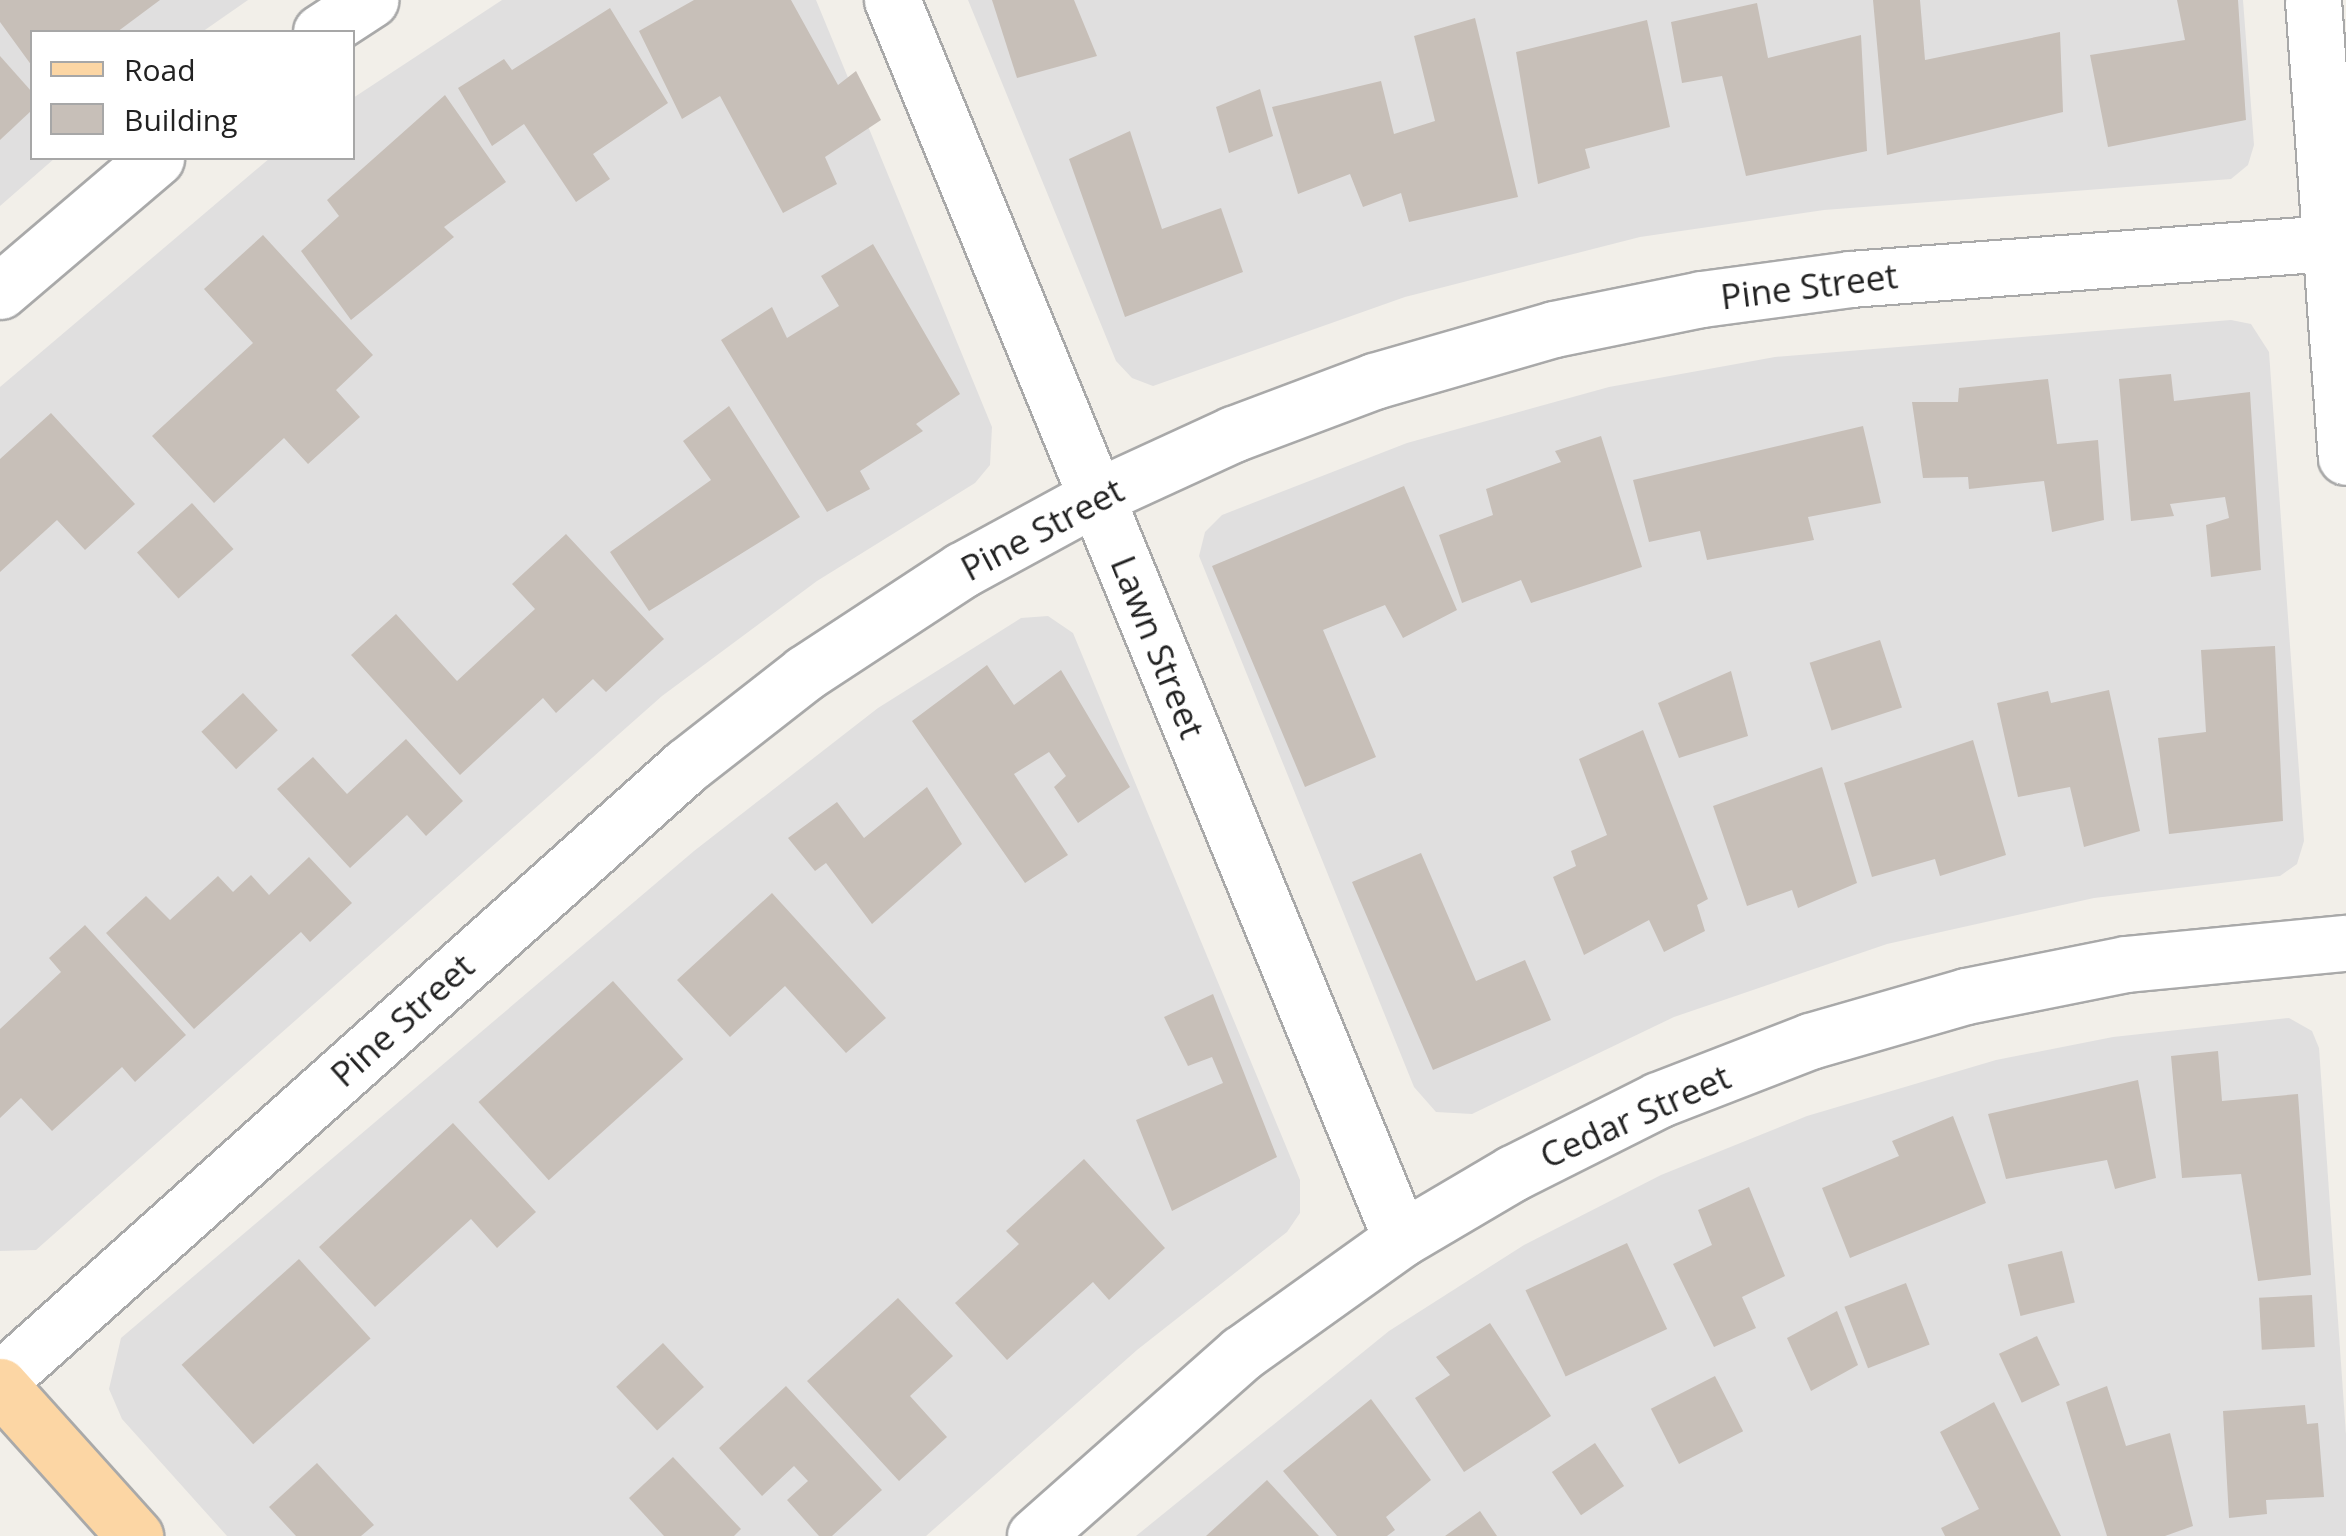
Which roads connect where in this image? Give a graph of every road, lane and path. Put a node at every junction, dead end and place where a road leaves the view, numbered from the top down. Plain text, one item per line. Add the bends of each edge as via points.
1 (370, 0) edge
2 (892, 0) edge
3 (2313, 0) edge
4 (324, 30) edge
5 (154, 160) edge
6 (2338, 242) edge
7 (0, 292) edge
8 (2346, 457) edge
9 (1096, 497) junction
10 (2346, 943) edge
11 (1401, 1239) junction
12 (0, 1383) edge
13 (135, 1536) edge
14 (1035, 1536) edge

1 - 4 street
2 - 9 street, Lawn Street
3 - 6 street
5 - 7 street
6 - 8 street
6 - 9 street, Pine Street via 1850,279 1701,298 1554,328 1374,381 1233,434
9 - 11 street, Lawn Street
9 - 12 street, Pine Street via 962,570 805,674 686,766
10 - 11 street, Cedar Street via 2126,964 1966,996 1810,1042 1658,1100 1512,1173
11 - 14 street, Cedar Street via 1242,1353
12 - 13 main road

